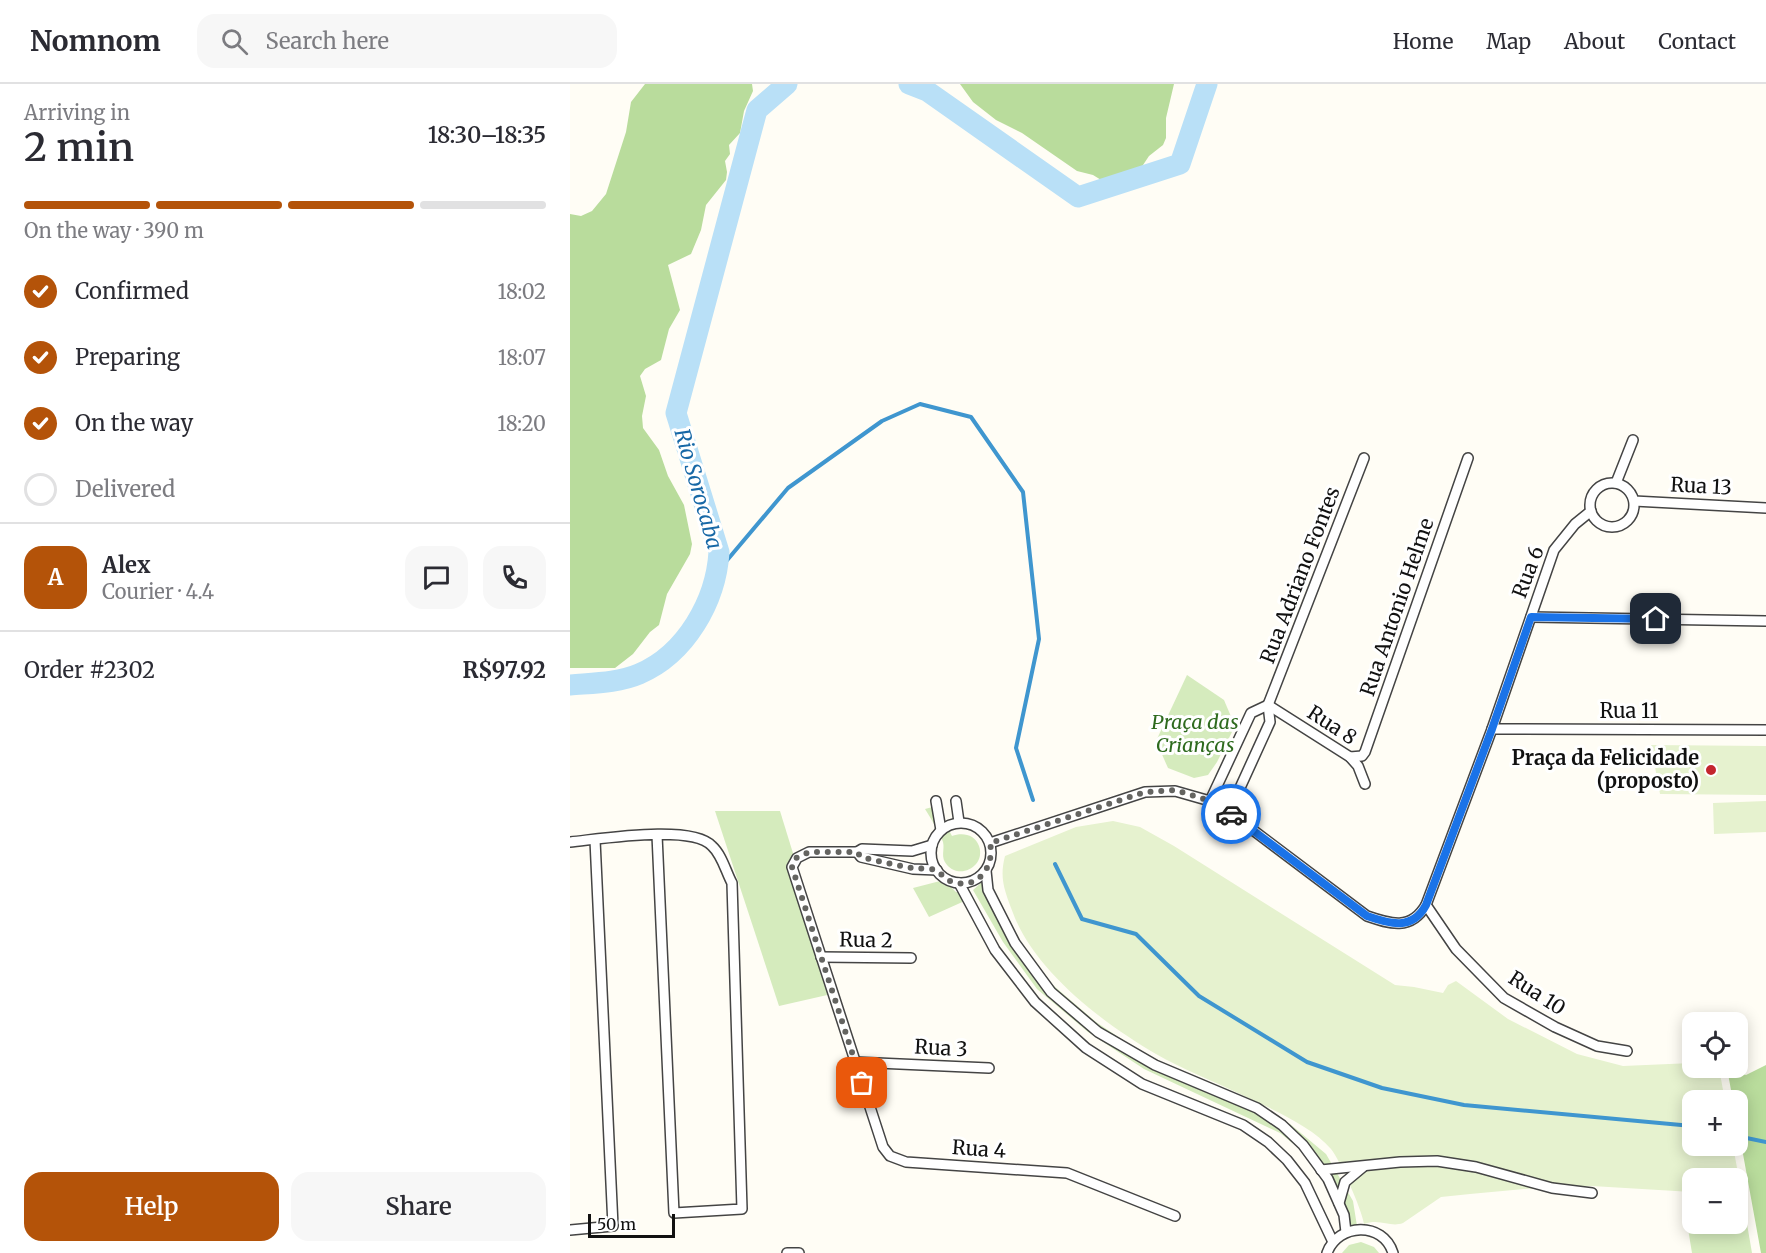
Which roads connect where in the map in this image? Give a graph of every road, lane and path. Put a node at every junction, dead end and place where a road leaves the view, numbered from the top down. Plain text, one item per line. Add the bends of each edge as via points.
1 (1633, 440) dead end
2 (1364, 458) dead end
3 (1468, 458) dead end
4 (1616, 483) junction
5 (1634, 501) junction
6 (1766, 508) edge
7 (1591, 510) junction
8 (1531, 617) junction
9 (1766, 621) edge
10 (1268, 705) junction
11 (1492, 729) junction
12 (1766, 730) edge
13 (1243, 732) junction
14 (1260, 741) junction
15 (1350, 757) junction
16 (1365, 784) dead end
17 (936, 801) dead end
18 (956, 801) dead end
19 (1210, 801) junction
20 (1229, 812) junction
21 (959, 822) junction
22 (941, 830) junction
23 (657, 835) junction
24 (595, 840) junction
25 (570, 842) edge
26 (990, 843) junction
27 (932, 845) junction
28 (857, 852) junction
29 (937, 870) junction
30 (986, 871) junction
31 (959, 883) junction
32 (1426, 905) junction
33 (821, 957) junction
34 (911, 958) dead end
35 (1628, 1051) dead end
36 (855, 1062) junction
37 (989, 1068) dead end
38 (1363, 1167) junction
39 (1321, 1170) junction
40 (1592, 1193) dead end
41 (1339, 1204) junction
42 (1175, 1216) dead end
43 (570, 1230) edge
44 (1346, 1232) junction
45 (1333, 1242) junction
46 (787, 1253) edge
47 (800, 1253) edge
48 (1327, 1253) edge
49 (1393, 1253) edge

1 - 4 street
2 - 10 street, Rua Adriano Fontes
3 - 15 street, Rua Antonio Helme via 1365,753
4 - 5 street via 1630,491
4 - 7 street via 1598,488 1591,500
5 - 6 street, Rua 13
5 - 7 street via 1634,512 1617,526 1602,524
7 - 8 street, Rua 6 via 1554,549
8 - 9 street
8 - 11 street, Rua 6
10 - 13 street, Rua Adriano Fontes via 1251,713
10 - 14 street, Rua Adriano Fontes via 1270,722
10 - 15 street, Rua 8
11 - 12 street, Rua 11
11 - 32 street, Rua 6
13 - 14 street
13 - 19 street, Rua Adriano Fontes
14 - 20 street, Rua Adriano Fontes
15 - 16 street, Rua 8
17 - 22 street
18 - 21 street
19 - 20 street
19 - 26 street via 1175,790 1145,792
20 - 32 street, Rua 6 via 1367,916 1391,924 1408,921 1420,916
21 - 22 street
21 - 26 street via 978,827
22 - 27 street
23 - 23 street via 702,838 714,847 732,883 742,1209 674,1213
23 - 24 street
24 - 25 street
24 - 43 street via 613,1226
26 - 30 street via 992,853
27 - 28 street via 912,851
27 - 29 street
28 - 29 street via 861,857
28 - 33 street via 809,852 796,858 792,867
29 - 31 street
30 - 31 street via 969,882
30 - 39 street via 988,890 1015,944 1051,992 1098,1032 1155,1065 1257,1108 1304,1145
31 - 45 street via 995,950 1035,1002 1086,1048 1142,1084 1242,1125 1268,1142 1305,1183
32 - 35 street, Rua 10 via 1456,949 1504,998 1555,1028 1597,1046
33 - 34 street, Rua 2
33 - 36 street
36 - 37 street, Rua 3
36 - 42 street, Rua 4 via 883,1147 890,1156 906,1162 1067,1173
38 - 39 street
38 - 40 street via 1437,1161 1476,1167 1552,1188
38 - 41 street via 1345,1182
39 - 41 street
41 - 44 street
44 - 45 street
44 - 49 street via 1356,1229 1376,1233
45 - 48 street
46 - 47 street

